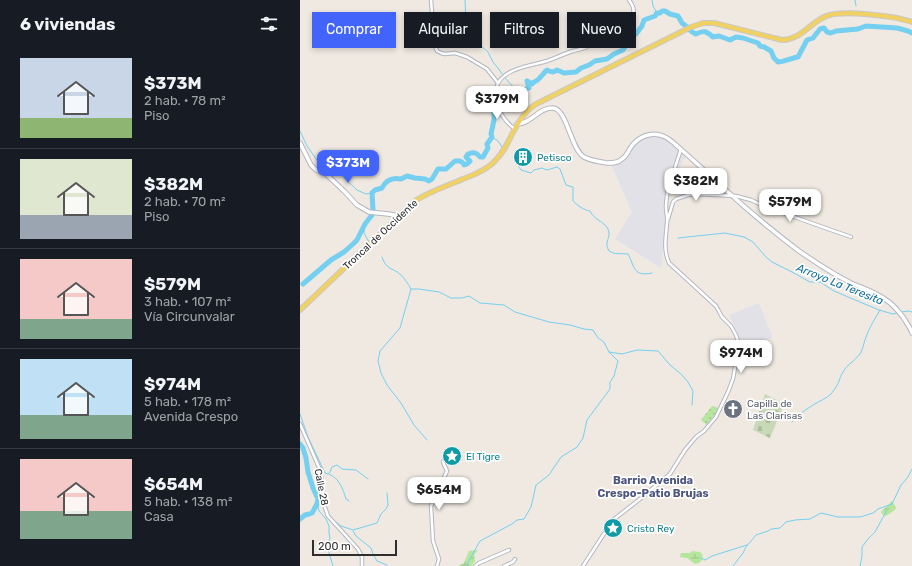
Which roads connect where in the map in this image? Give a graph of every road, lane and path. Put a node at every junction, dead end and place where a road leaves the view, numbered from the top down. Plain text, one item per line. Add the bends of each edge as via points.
1 (431, 0) edge
2 (629, 0) edge
3 (912, 22) edge
4 (498, 83) junction
5 (517, 124) junction
6 (515, 129) junction
7 (300, 143) edge
8 (681, 149) junction
9 (732, 196) junction
10 (396, 218) junction
11 (667, 222) junction
12 (851, 237) dead end
13 (300, 310) edge
14 (912, 333) edge
15 (300, 424) edge
16 (452, 452) dead end
17 (509, 550) dead end
18 (515, 559) dead end
19 (362, 566) edge
20 (437, 566) edge
21 (476, 566) edge
22 (504, 566) edge
23 (583, 566) edge

1 - 4 street via 437,51 441,54 456,52 466,57 487,69
2 - 4 street via 634,10 633,14 604,27 590,45 514,70
3 - 5 main road, Troncal de Occidente via 863,14 833,14 822,18 800,35 782,40 714,23 698,24 536,104
4 - 6 street via 495,90 498,107
5 - 6 main road, Troncal de Occidente
5 - 8 main road via 522,124 542,111 553,108 565,122 583,157 607,163 619,162 642,137 654,134 668,138
6 - 10 main road, Troncal de Occidente via 505,148 492,164 421,197
7 - 10 main road via 311,165 325,173 357,206 368,212 394,215
8 - 9 main road
8 - 11 street via 668,189
9 - 11 street via 696,194 676,199
9 - 12 street via 751,200
9 - 14 main road via 806,255 851,283 886,299 902,316
10 - 13 main road, Troncal de Occidente
11 - 23 street via 665,249 669,263 716,306 738,340 733,380 716,417 685,450 668,475 613,520
15 - 19 street, Calle 28 via 321,472 322,499 328,516 358,549 362,557
16 - 20 street via 443,462 447,471 431,506 432,541 439,559
17 - 21 street
18 - 22 street

